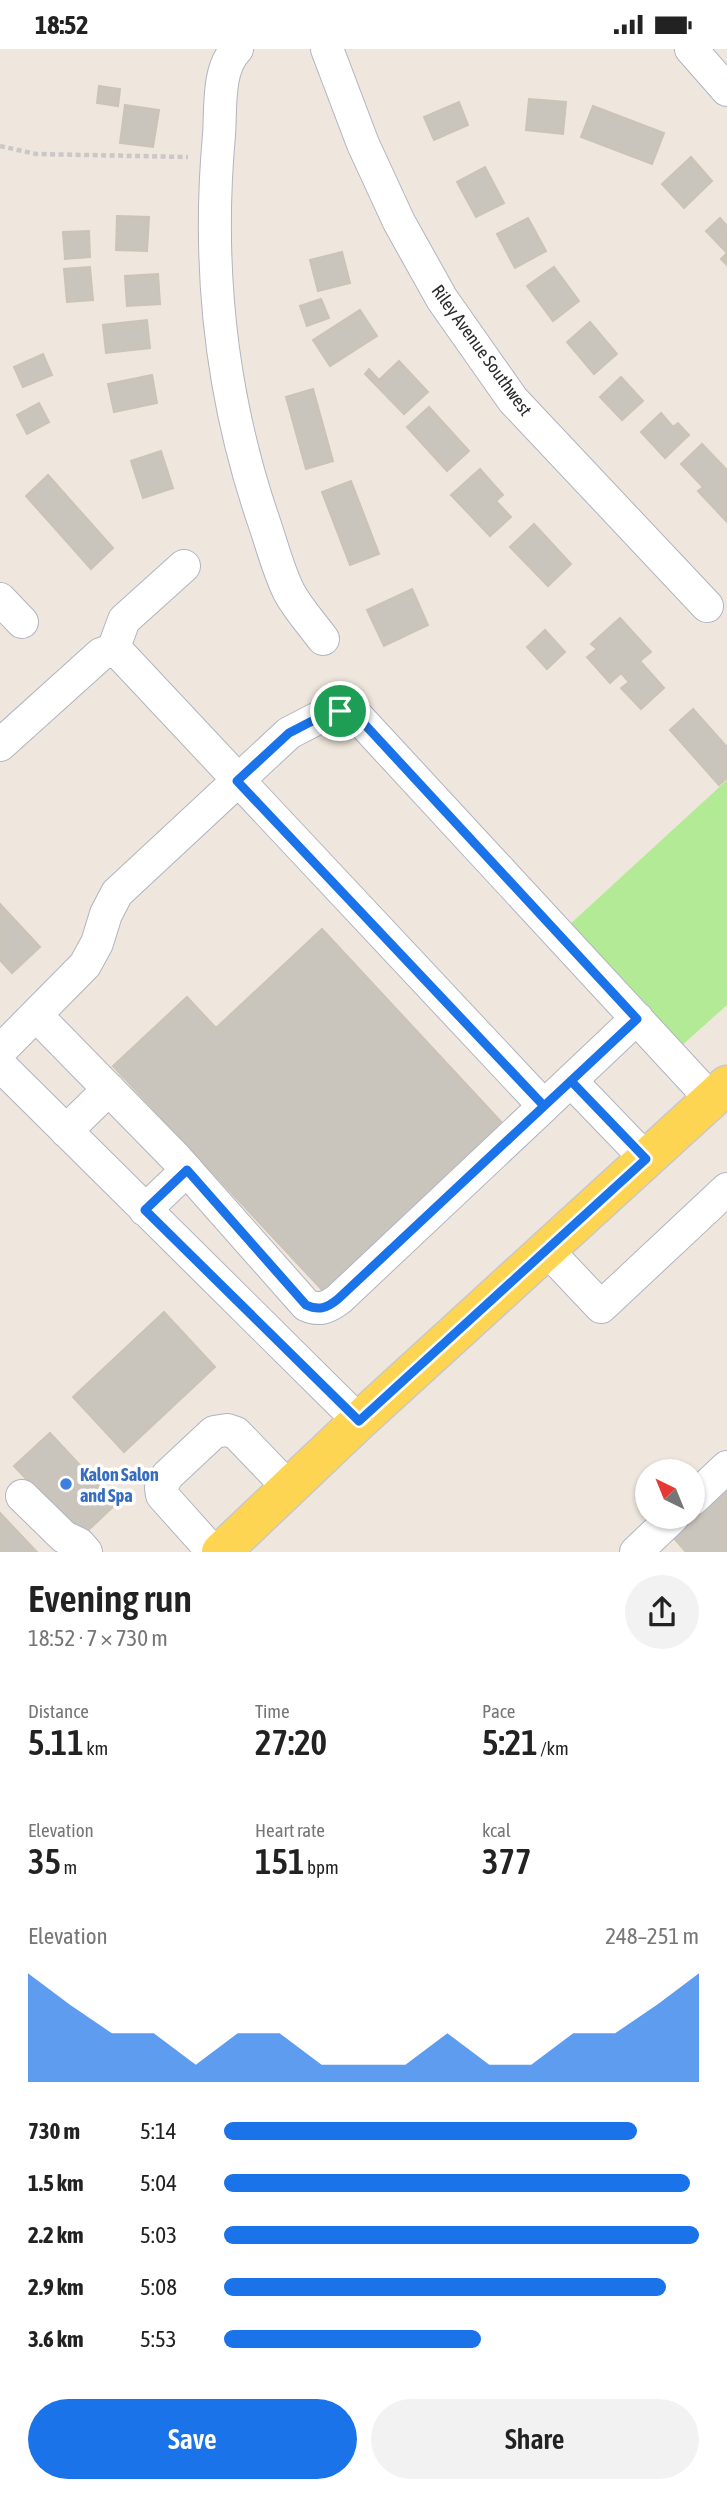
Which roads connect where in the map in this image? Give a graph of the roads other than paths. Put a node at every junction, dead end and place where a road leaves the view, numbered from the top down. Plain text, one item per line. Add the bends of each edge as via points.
1 (237, 49) edge
2 (327, 49) edge
3 (691, 49) edge
4 (727, 90) edge
5 (184, 566) dead end
6 (0, 599) edge
7 (707, 606) dead end
8 (22, 622) dead end
9 (323, 639) dead end
10 (113, 650) junction
11 (0, 745) edge
12 (237, 781) junction
13 (36, 1015) junction
14 (637, 1019) junction
15 (0, 1051) edge
16 (0, 1065) edge
17 (571, 1081) junction
18 (109, 1089) junction
19 (719, 1092) edge
20 (544, 1106) junction
21 (66, 1131) junction
22 (646, 1159) junction
23 (187, 1170) junction
24 (727, 1189) edge
25 (145, 1210) junction
26 (547, 1250) junction
27 (359, 1421) junction
28 (727, 1467) edge
29 (289, 1488) junction
30 (705, 1488) edge
31 (22, 1496) dead end
32 (660, 1529) edge
33 (86, 1552) edge
34 (213, 1552) edge
35 (221, 1552) edge
36 (636, 1552) edge

1 - 9 street via 224,72 217,158 214,233 221,337 250,480 288,589
2 - 7 street, Riley Avenue Southwest via 399,222 442,299 513,400
3 - 4 street
5 - 10 street via 124,620
6 - 8 street
10 - 11 street via 101,654
10 - 12 street
12 - 13 street via 117,893 85,965
12 - 14 street via 289,733 340,711 356,715
12 - 20 street
13 - 15 street
13 - 18 street
14 - 17 street
14 - 19 street
16 - 21 street
17 - 20 street
17 - 22 street
18 - 21 street
18 - 23 street
19 - 22 main road
20 - 23 street via 338,1299 316,1310 306,1305
21 - 25 street
22 - 26 main road
23 - 25 street
24 - 26 street via 601,1307
25 - 27 street
26 - 27 main road
27 - 29 main road
28 - 30 street
29 - 34 street via 236,1433 214,1432 167,1476 161,1488 162,1495
29 - 35 main road
31 - 33 street via 64,1538
32 - 36 street

